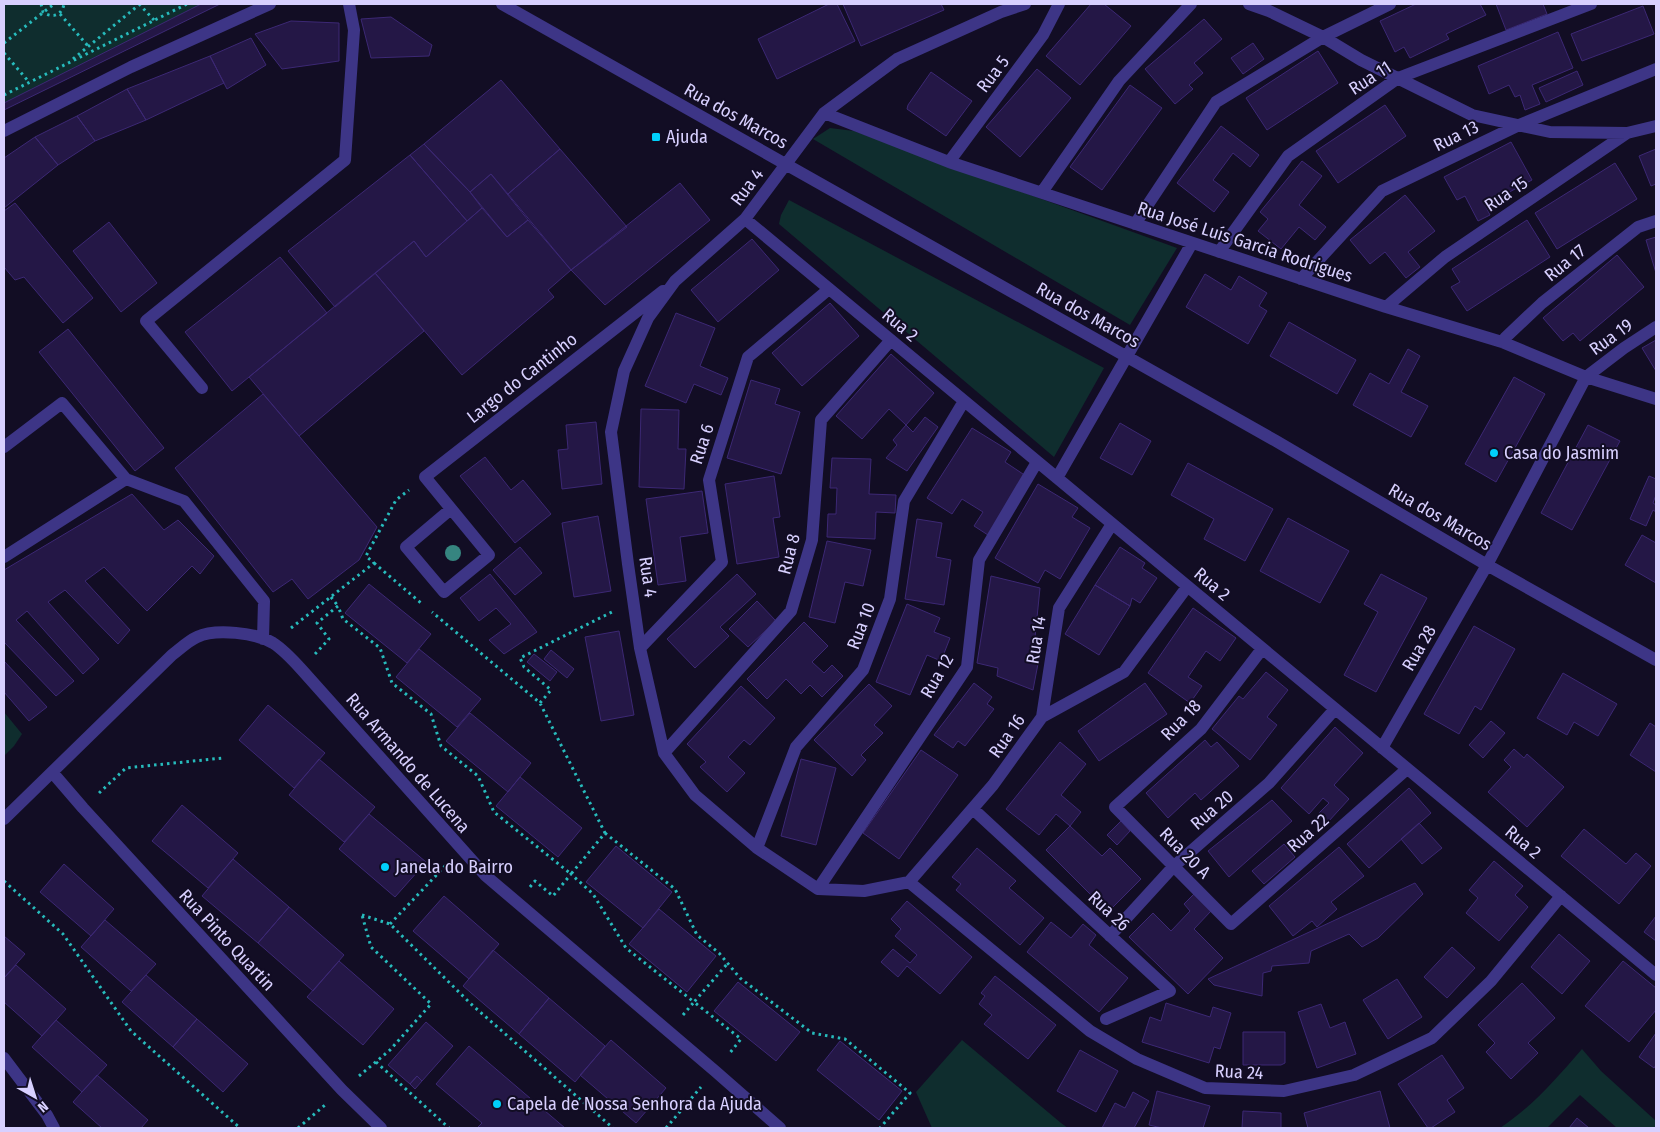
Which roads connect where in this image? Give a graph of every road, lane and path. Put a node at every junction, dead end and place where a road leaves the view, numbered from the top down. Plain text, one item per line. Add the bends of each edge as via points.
1 (41, 4) edge
2 (54, 4) edge
3 (64, 4) edge
4 (140, 4) edge
5 (187, 4) edge
6 (270, 4) edge
7 (349, 4) edge
8 (502, 4) edge
9 (1025, 4) edge
10 (1059, 4) edge
11 (1191, 4) edge
12 (1249, 4) edge
13 (1390, 4) edge
14 (1591, 4) edge
15 (43, 12) junction
16 (60, 14) junction
17 (154, 20) junction
18 (1323, 37) junction
19 (4, 43) edge
20 (88, 46) junction
21 (4, 53) edge
22 (68, 63) junction
23 (1656, 68) edge
24 (1398, 78) junction
25 (29, 82) junction
26 (4, 95) edge
27 (824, 113) junction
28 (1519, 125) junction
29 (1656, 126) edge
30 (4, 131) edge
31 (1627, 133) junction
32 (949, 162) junction
33 (786, 164) junction
34 (1042, 192) junction
35 (745, 219) junction
36 (1656, 221) edge
37 (1135, 224) junction
38 (1192, 243) junction
39 (1219, 252) junction
40 (1301, 279) junction
41 (674, 282) junction
42 (829, 289) junction
43 (1386, 307) junction
44 (1656, 326) edge
45 (891, 340) junction
46 (1502, 342) junction
47 (1126, 356) junction
48 (1586, 377) junction
49 (202, 388) dead end
50 (1656, 399) edge
51 (964, 401) junction
52 (4, 447) edge
53 (1038, 462) junction
54 (425, 477) junction
55 (1058, 478) junction
56 (126, 479) junction
57 (451, 509) junction
58 (1112, 524) junction
59 (4, 557) edge
60 (374, 563) junction
61 (1487, 564) junction
62 (1187, 586) junction
63 (331, 597) junction
64 (338, 606) junction
65 (634, 607) junction
66 (268, 641) junction
67 (640, 648) junction
68 (1262, 649) junction
69 (1656, 660) edge
70 (302, 670) junction
71 (540, 703) junction
72 (1335, 709) junction
73 (1042, 717) junction
74 (1382, 748) junction
75 (664, 753) junction
76 (223, 758) dead end
77 (1407, 769) junction
78 (52, 772) junction
79 (1115, 807) joint
80 (83, 808) junction
81 (973, 809) junction
82 (4, 819) edge
83 (605, 833) junction
84 (757, 848) junction
85 (461, 850) junction
86 (1173, 867) junction
87 (571, 874) junction
88 (4, 881) edge
89 (910, 882) junction
90 (818, 889) junction
91 (1561, 896) junction
92 (517, 903) junction
93 (390, 924) junction
94 (1231, 924) joint
95 (1110, 936) junction
96 (728, 963) junction
97 (1656, 975) edge
98 (694, 1002) junction
99 (1106, 1019) dead end
100 (390, 1050) dead end
101 (4, 1058) edge
102 (376, 1062) dead end
103 (715, 1071) junction
104 (54, 1128) edge
105 (240, 1128) edge
106 (381, 1128) edge
107 (449, 1128) edge
108 (614, 1128) edge
109 (666, 1128) edge
110 (780, 1128) edge
111 (880, 1128) edge

1 - 15 path
2 - 15 path
3 - 16 path
4 - 17 path
4 - 20 path
5 - 17 path
6 - 30 street via 131,67
7 - 49 street via 354,30 345,160 146,321
8 - 33 street, Rua dos Marcos
9 - 27 street, Rua 4 via 897,59
10 - 32 street, Rua 5 via 1044,35
11 - 34 street via 1119,81
12 - 18 street
13 - 18 street
14 - 24 street, Rua 11
15 - 16 path via 53,16
15 - 19 path
16 - 20 path
17 - 22 path
18 - 24 street
18 - 37 street via 1216,102
20 - 22 path
21 - 25 path
22 - 25 path
23 - 28 street, Rua 13
24 - 28 street via 1472,115
24 - 39 street, Rua 11 via 1288,156
25 - 26 path
27 - 32 street, Rua José Luís Garcia Rodrigues
27 - 33 street, Rua 4
28 - 31 street via 1550,132
28 - 40 street, Rua 13 via 1382,191
29 - 31 street, Rua 15
31 - 43 street, Rua 15 via 1445,257
32 - 34 street, Rua José Luís Garcia Rodrigues
33 - 35 street, Rua 4
33 - 47 street, Rua dos Marcos
34 - 37 street, Rua José Luís Garcia Rodrigues
35 - 41 street, Rua 4
35 - 42 street, Rua 2
36 - 46 street, Rua 17 via 1638,227 1542,303
37 - 38 street, Rua José Luís Garcia Rodrigues
38 - 39 street, Rua José Luís Garcia Rodrigues
38 - 47 street
39 - 40 street, Rua José Luís Garcia Rodrigues
40 - 43 street, Rua José Luís Garcia Rodrigues
41 - 54 street, Largo do Cantinho
41 - 65 street, Rua 4 via 648,318 624,371 611,432
42 - 45 street, Rua 2
42 - 67 street, Rua 6 via 748,357 709,480 722,562
43 - 46 street, Rua José Luís Garcia Rodrigues
44 - 48 street, Rua 19
45 - 51 street, Rua 2
45 - 75 street, Rua 8 via 821,420 812,540 791,611
46 - 48 street, Rua José Luís Garcia Rodrigues
47 - 55 street
47 - 61 street, Rua dos Marcos
48 - 50 street, Rua José Luís Garcia Rodrigues
48 - 61 street, Rua 28
51 - 53 street, Rua 2
51 - 84 street, Rua 10 via 904,501 890,599 862,670 796,748
52 - 56 street via 62,402
53 - 55 street, Rua 2
53 - 90 street, Rua 12 via 979,560 967,667
54 - 57 street
54 - 60 path via 396,500 366,556
55 - 58 street, Rua 2
56 - 59 street
56 - 66 street via 184,501 264,601
57 - 57 street via 406,547 444,592 489,555
58 - 62 street, Rua 2
58 - 73 street, Rua 14 via 1059,608
60 - 63 path
60 - 71 path
61 - 69 street, Rua dos Marcos
61 - 74 street, Rua 28
62 - 68 street, Rua 2
62 - 73 street, Rua 16 via 1124,672
63 - 64 path
63 - 66 path
64 - 70 path via 317,624 329,639
64 - 87 path via 343,619 380,648 392,683 431,714 441,746 478,776 494,812
65 - 67 street, Rua 4
65 - 71 path via 616,610 520,658 524,668 551,690
66 - 70 street, Rua Armando de Lucena
66 - 78 street, Rua Armando de Lucena via 250,634 223,632 198,636 172,655
67 - 75 street, Rua 4
68 - 72 street, Rua 2
68 - 79 street, Rua 18 via 1201,730
70 - 85 street, Rua Armando de Lucena
71 - 83 path
72 - 74 street, Rua 2
72 - 86 street, Rua 20 via 1269,783
73 - 81 street, Rua 16
74 - 77 street, Rua 2
75 - 84 street, Rua 4 via 695,795
76 - 80 path via 126,768
77 - 91 street, Rua 2
77 - 94 street, Rua 22
78 - 80 street, Rua Pinto Quartin
78 - 82 street, Rua Armando de Lucena
79 - 86 street, Rua 20 A
80 - 106 street, Rua Pinto Quartin via 342,1090
81 - 89 street, Rua 16
81 - 95 street, Rua 26
83 - 87 path
83 - 96 path via 675,889 697,935
84 - 90 street, Rua 4
85 - 92 street, Rua Armando de Lucena
85 - 93 path
86 - 94 street, Rua 20 A
86 - 95 street, Rua 20
87 - 92 path via 553,896 535,881
87 - 98 path via 593,894 626,948
88 - 105 path via 63,934 131,1031
89 - 90 street via 864,890
89 - 91 street, Rua 24 via 1090,1031 1137,1059 1204,1088 1284,1091 1354,1074 1432,1038 1491,981
91 - 97 street, Rua 2
92 - 103 street, Rua Armando de Lucena
93 - 100 path via 362,915 371,947 431,1004
93 - 108 path via 471,1004
95 - 99 street, Rua 26 via 1170,992
96 - 98 path
96 - 111 path via 740,978 812,1034 845,1040 910,1092
98 - 103 path via 741,1039
101 - 104 street
102 - 107 path
103 - 109 path
103 - 110 street, Rua Armando de Lucena

